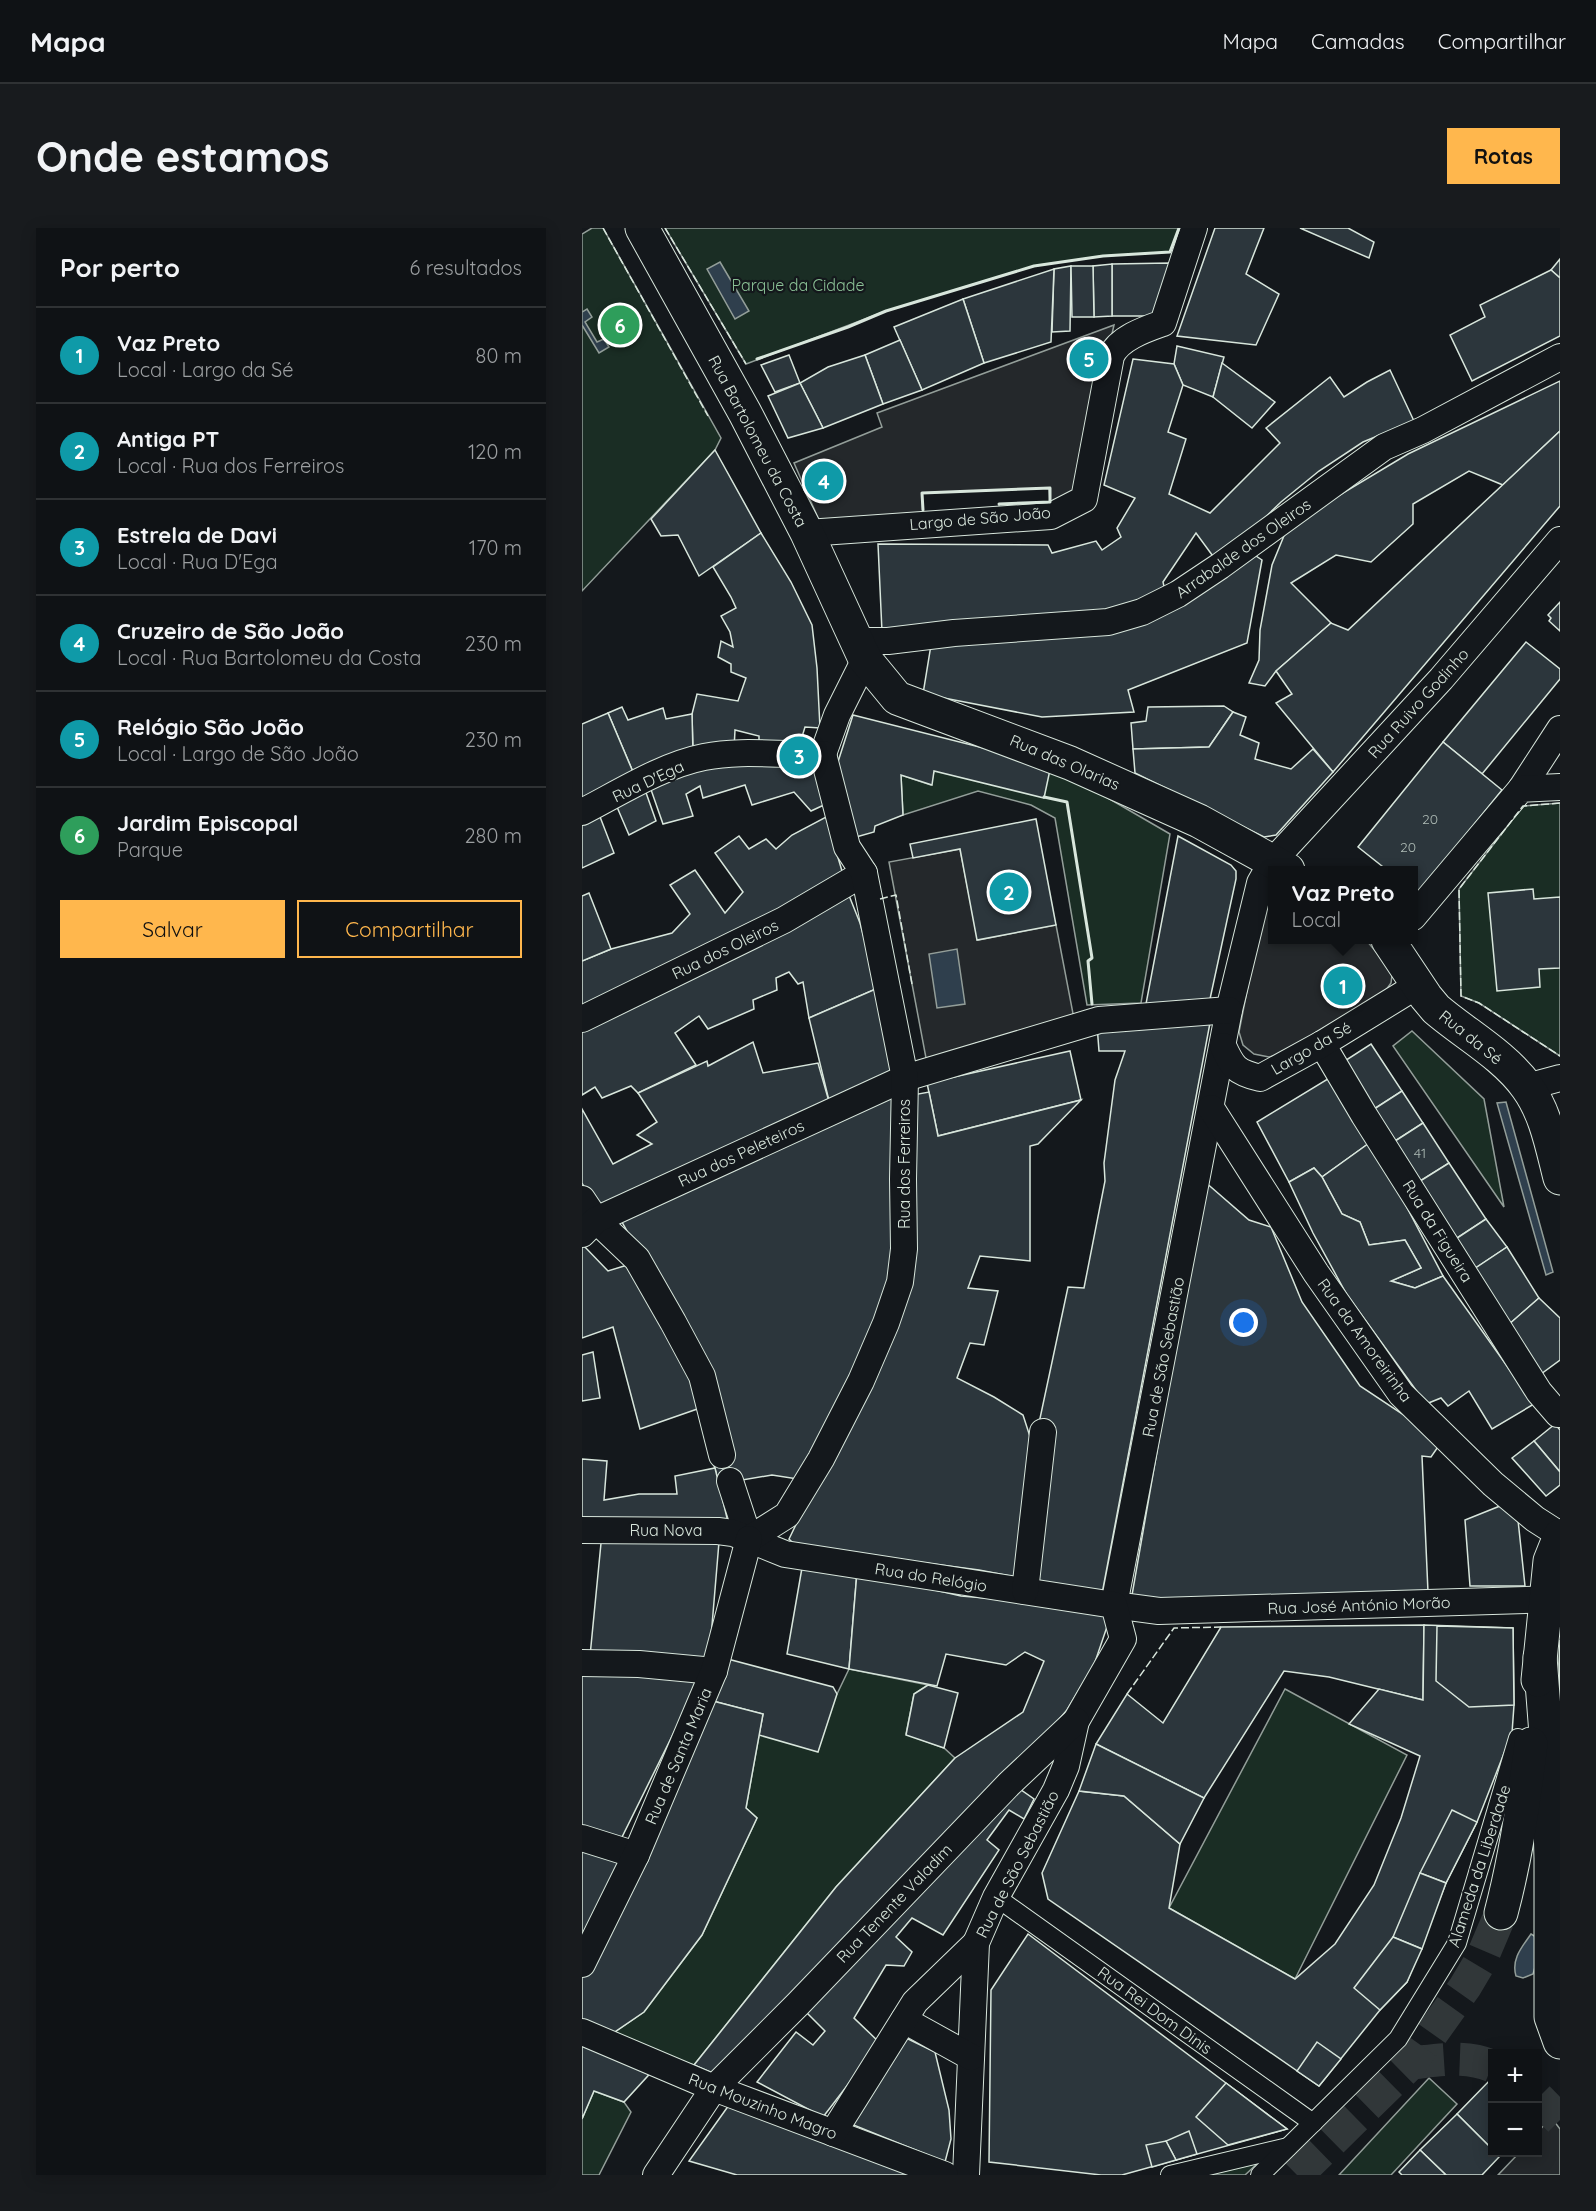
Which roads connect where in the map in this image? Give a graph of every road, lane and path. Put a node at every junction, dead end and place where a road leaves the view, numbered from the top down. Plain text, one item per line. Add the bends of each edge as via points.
1 (642, 228) edge
2 (1194, 228) edge
3 (1560, 357) edge
4 (807, 533) junction
5 (1560, 540) edge
6 (860, 650) junction
7 (1560, 729) edge
8 (823, 754) junction
9 (1560, 787) edge
10 (1521, 789) junction
11 (582, 812) edge
12 (1280, 866) edge
13 (864, 873) junction
14 (1268, 876) edge
15 (1418, 911) edge
16 (1393, 944) edge
17 (1418, 985) junction
18 (1229, 1010) junction
19 (582, 1019) edge
20 (1322, 1044) junction
21 (1223, 1046) junction
22 (905, 1078) junction
23 (1560, 1078) edge
24 (1527, 1087) junction
25 (1211, 1108) junction
26 (1560, 1178) edge
27 (582, 1199) edge
28 (589, 1227) edge
29 (1560, 1414) edge
30 (1043, 1432) dead end
31 (722, 1455) dead end
32 (730, 1481) dead end
33 (582, 1530) edge
34 (1560, 1535) edge
35 (749, 1539) junction
36 (1025, 1592) junction
37 (1552, 1599) edge
38 (1114, 1605) junction
39 (1540, 1658) junction
40 (582, 1663) edge
41 (714, 1671) junction
42 (1076, 1721) junction
43 (1518, 1738) dead end
44 (582, 1839) edge
45 (636, 1855) junction
46 (996, 1897) junction
47 (1501, 1913) tunnel mouth
48 (1555, 1925) edge
49 (976, 1943) junction
50 (582, 1964) edge
51 (904, 2020) junction
52 (582, 2032) edge
53 (1560, 2042) edge
54 (971, 2057) junction
55 (714, 2088) junction
56 (1313, 2123) junction
57 (833, 2133) junction
58 (1288, 2147) junction
59 (656, 2175) edge
60 (945, 2175) edge
61 (966, 2175) edge
62 (1170, 2175) edge
63 (1260, 2175) edge

1 - 4 main road, Rua Bartolomeu da Costa
2 - 4 street, Largo de São João via 1163,323 1115,348 1111,356 1084,499 1051,516
3 - 6 street, Arrabalde dos Oleiros via 1384,447 1220,566 1142,612 1108,622 954,633 888,641
4 - 6 main road, Rua Bartolomeu da Costa
5 - 12 street, Rua Ruivo Godinho
6 - 8 street
6 - 12 main road, Rua das Olarias via 897,698 1070,763 1199,821
7 - 10 street
8 - 11 street, Rua D'Ega via 741,752 703,757 670,768
8 - 13 street, Rua dos Ferreiros via 847,846
9 - 10 street
10 - 15 street
13 - 19 street, Rua dos Oleiros via 784,920
13 - 22 street, Rua dos Ferreiros
14 - 18 street via 1260,882
16 - 17 main road
17 - 20 street, Largo da Sé
17 - 24 main road, Rua da Sé via 1436,1008 1507,1065
18 - 21 street
18 - 22 street, Rua dos Peleteiros via 1099,1020
20 - 21 street, Largo da Sé via 1260,1078 1233,1067
20 - 29 street, Rua da Figueira via 1539,1392
21 - 25 street, Rua de São Sebastião
22 - 28 street, Rua dos Peleteiros
22 - 35 street, Rua dos Ferreiros via 904,1249 900,1282 861,1381 822,1459 787,1515
23 - 24 street
24 - 26 main road, Rua da Sé via 1544,1121
25 - 34 street, Rua da Amoreirinha via 1316,1273 1401,1394 1493,1484
25 - 38 street, Rua de São Sebastião
27 - 28 street
28 - 31 street via 637,1259 674,1322 702,1376
30 - 36 street
32 - 35 street
33 - 35 street, Rua Nova via 718,1531
34 - 37 main road via 1550,1562
35 - 36 street, Rua do Relógio via 785,1554
35 - 41 street, Rua de Santa Maria
36 - 38 street, Rua do Relógio
37 - 38 street, Rua José António Morão via 1159,1611
37 - 39 main road
38 - 42 street, Rua de São Sebastião via 1123,1639
39 - 47 main road via 1519,1835
39 - 48 main road
40 - 41 street
41 - 45 street, Rua de Santa Maria
42 - 46 street, Rua de São Sebastião via 1056,1790
42 - 55 street, Rua Tenente Valadim via 1009,1784
43 - 56 street, Alameda da Liberdade via 1457,1943 1398,2039
44 - 45 street
45 - 50 street, Rua de Santa Maria
46 - 49 street, Rua de São Sebastião
46 - 56 street, Rua Rei Dom Dinis
48 - 53 main road via 1551,2017
49 - 51 street via 915,2002
49 - 54 street, Rua de São Sebastião
51 - 54 street
51 - 57 street
52 - 55 street, Rua Mouzinho Magro
54 - 61 street, Rua de São Sebastião
55 - 57 street, Rua Mouzinho Magro
55 - 59 street, Rua Tenente Valadim
56 - 58 street, Alameda da Liberdade
57 - 60 street, Rua Mouzinho Magro
58 - 62 street
58 - 63 street, Alameda da Liberdade

